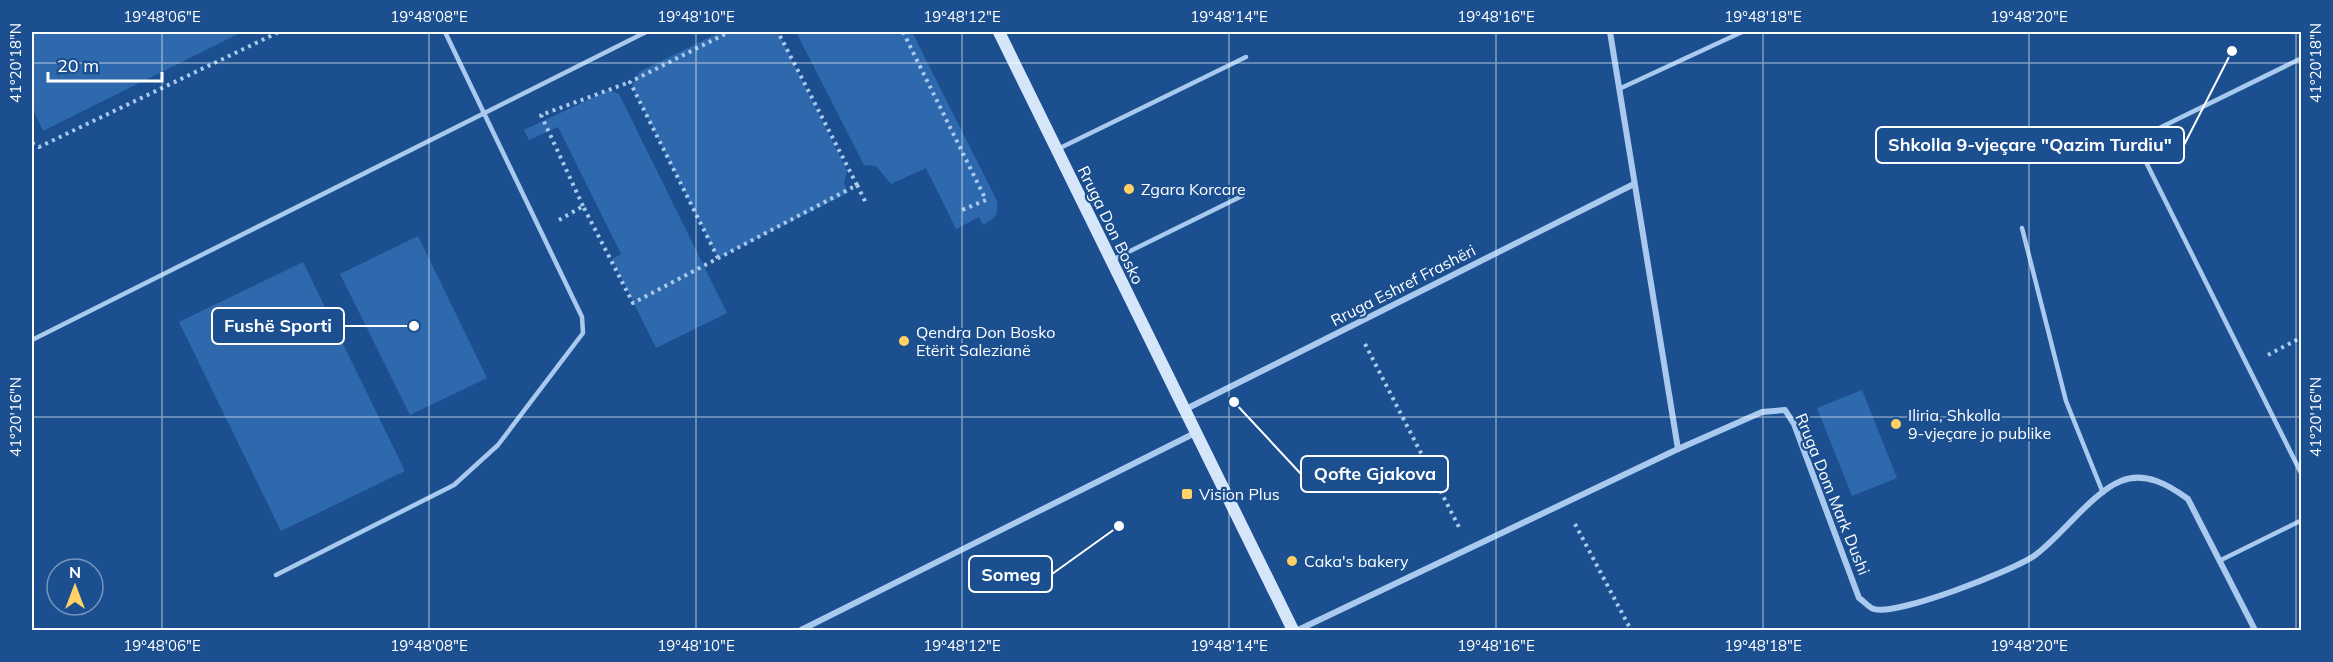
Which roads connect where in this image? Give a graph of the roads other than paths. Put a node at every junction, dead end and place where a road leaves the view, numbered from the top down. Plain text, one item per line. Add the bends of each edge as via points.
1 (445, 32) edge
2 (646, 32) edge
3 (999, 32) edge
4 (1610, 32) edge
5 (1742, 32) edge
6 (1246, 57) dead end
7 (2301, 58) edge
8 (1619, 89) junction
9 (484, 112) junction
10 (1056, 150) junction
11 (1634, 184) junction
12 (1242, 196) dead end
13 (2022, 228) dead end
14 (1110, 261) junction
15 (32, 340) edge
16 (1184, 410) junction
17 (1195, 433) junction
18 (1678, 449) junction
19 (2301, 475) edge
20 (2103, 493) junction
21 (2301, 520) edge
22 (2219, 561) junction
23 (276, 575) dead end
24 (801, 630) edge
25 (1293, 630) edge
26 (1298, 630) edge
27 (2255, 630) edge

1 - 9 lane
2 - 9 lane
3 - 10 main road, Rruga Don Bosko
4 - 8 street
5 - 8 lane
6 - 10 lane
7 - 19 lane via 2134,140
8 - 11 street
9 - 15 lane
9 - 23 lane via 584,325 583,333 498,445 454,485
10 - 14 main road, Rruga Don Bosko
11 - 16 street, Rruga Eshref Frashëri
11 - 18 street
12 - 14 lane
13 - 20 lane via 2066,401
14 - 16 main road, Rruga Don Bosko
16 - 17 main road, Rruga Don Bosko
17 - 24 street
17 - 25 main road, Rruga Don Bosko
18 - 20 street, Rruga Dom Mark Dushi via 1762,412 1785,410 1794,424 1860,598 1874,609 1896,609 2009,571 2035,555
18 - 26 street, Rruga Dom Mark Dushi
20 - 22 street, Rruga Dom Mark Dushi via 2121,480 2146,478 2170,485 2188,500
21 - 22 lane
22 - 27 street, Rruga Dom Mark Dushi

